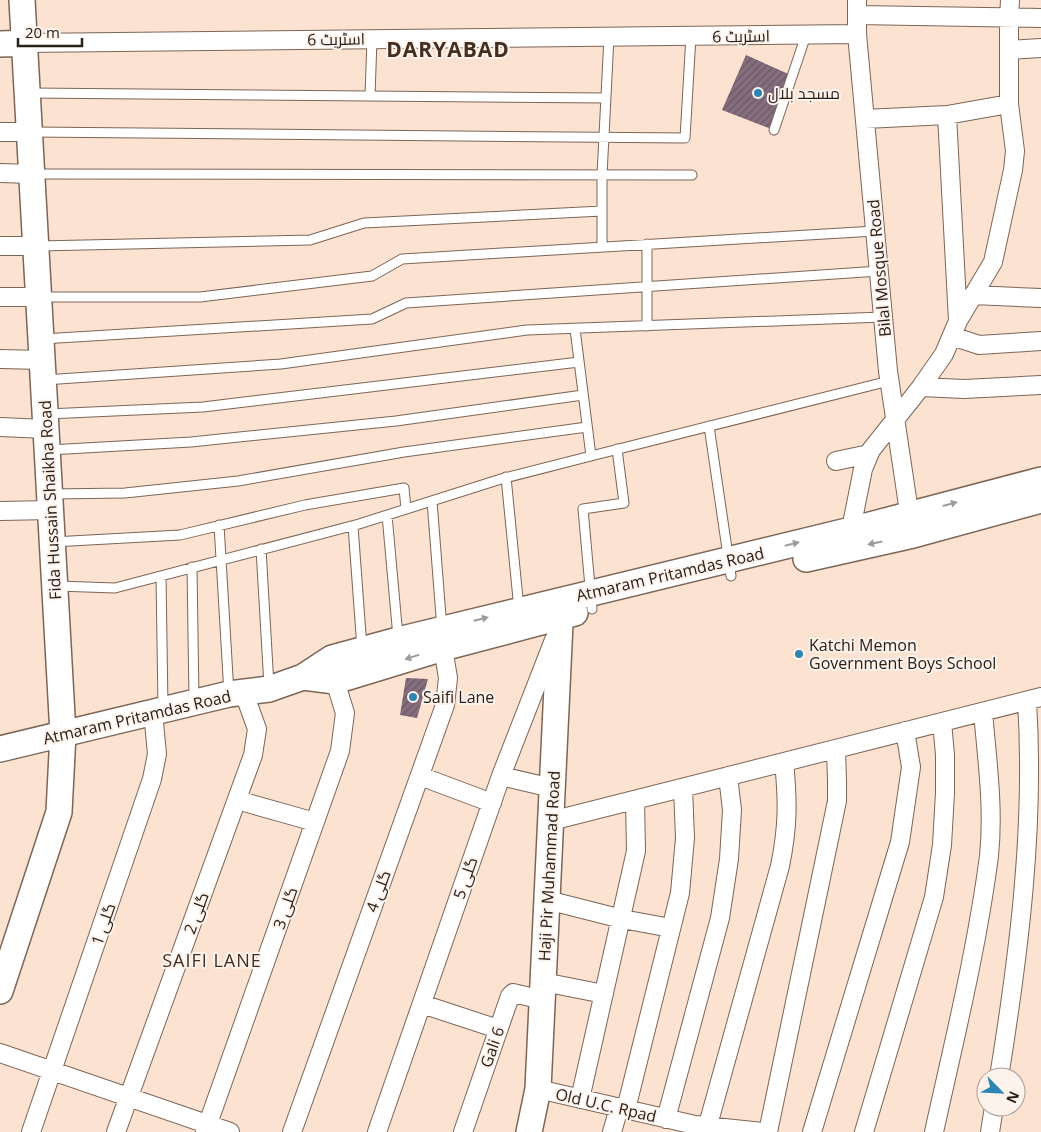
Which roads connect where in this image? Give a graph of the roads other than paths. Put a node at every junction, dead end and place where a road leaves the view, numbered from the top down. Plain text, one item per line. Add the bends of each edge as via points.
1 (22, 0) edge
2 (1010, 0) edge
3 (857, 7) edge
4 (1009, 18) junction
5 (1041, 18) edge
6 (857, 34) junction
7 (806, 35) junction
8 (691, 36) junction
9 (610, 37) junction
10 (372, 39) junction
11 (25, 43) junction
12 (0, 44) edge
13 (1041, 48) edge
14 (1009, 50) junction
15 (28, 93) junction
16 (370, 96) junction
17 (606, 98) junction
18 (1009, 104) junction
19 (947, 115) junction
20 (865, 119) junction
21 (774, 130) dead end
22 (0, 132) edge
23 (30, 132) junction
24 (604, 138) junction
25 (0, 174) edge
26 (32, 174) junction
27 (602, 175) junction
28 (692, 175) dead end
29 (602, 211) junction
30 (875, 231) junction
31 (647, 244) junction
32 (0, 246) edge
33 (36, 246) junction
34 (602, 247) junction
35 (879, 271) junction
36 (646, 286) junction
37 (973, 295) junction
38 (0, 297) edge
39 (39, 297) junction
40 (1041, 298) edge
41 (883, 317) junction
42 (647, 326) junction
43 (955, 328) junction
44 (575, 329) junction
45 (1041, 341) edge
46 (0, 359) edge
47 (42, 360) junction
48 (579, 362) junction
49 (889, 380) junction
50 (1041, 385) edge
51 (921, 387) junction
52 (583, 395) junction
53 (895, 421) junction
54 (709, 426) junction
55 (0, 427) edge
56 (587, 427) junction
57 (46, 431) junction
58 (617, 449) junction
59 (870, 454) junction
60 (591, 456) junction
61 (836, 462) dead end
62 (506, 477) junction
63 (1041, 480) edge
64 (1041, 500) edge
65 (432, 501) junction
66 (50, 502) junction
67 (406, 509) junction
68 (0, 511) edge
69 (387, 515) junction
70 (219, 525) junction
71 (911, 525) junction
72 (353, 526) junction
73 (849, 540) junction
74 (52, 542) junction
75 (261, 549) junction
76 (222, 559) junction
77 (192, 567) junction
78 (730, 568) junction
79 (161, 576) junction
80 (55, 586) junction
81 (591, 601) junction
82 (519, 610) junction
83 (560, 614) junction
84 (442, 638) junction
85 (398, 640) junction
86 (362, 651) junction
87 (303, 677) junction
88 (335, 681) junction
89 (269, 689) junction
90 (236, 694) junction
91 (1034, 699) edge
92 (194, 702) junction
93 (158, 711) junction
94 (984, 712) junction
95 (942, 722) junction
96 (906, 731) junction
97 (63, 734) junction
98 (0, 749) edge
99 (836, 749) junction
100 (784, 762) junction
101 (420, 776) junction
102 (501, 776) junction
103 (728, 776) junction
104 (552, 788) junction
105 (683, 788) junction
106 (237, 800) junction
107 (636, 800) junction
108 (492, 803) junction
109 (551, 821) junction
110 (315, 822) junction
111 (547, 900) junction
112 (622, 919) junction
113 (671, 928) junction
114 (0, 991) edge
115 (543, 991) junction
116 (604, 994) junction
117 (422, 1004) junction
118 (498, 1030) junction
119 (0, 1053) edge
120 (1001, 1067) edge
121 (52, 1072) junction
122 (538, 1089) junction
123 (128, 1098) junction
124 (580, 1099) junction
125 (622, 1109) junction
126 (992, 1117) edge
127 (666, 1119) junction
128 (207, 1128) edge
129 (707, 1129) edge
130 (30, 1132) edge
131 (116, 1132) edge
132 (230, 1132) edge
133 (292, 1132) edge
134 (377, 1132) edge
135 (463, 1132) edge
136 (529, 1132) edge
137 (612, 1132) edge
138 (764, 1132) edge
139 (768, 1132) edge
140 (812, 1132) edge
141 (864, 1132) edge
142 (934, 1132) edge
143 (990, 1132) edge

1 - 11 main road, Fida Hussain Shaikha Road
2 - 4 street
3 - 4 street
3 - 6 street, Bilal Mosque Road
4 - 5 street
4 - 14 street
6 - 7 street, اسٹریٹ 6
6 - 20 street, Bilal Mosque Road
7 - 8 street, اسٹریٹ 6
7 - 21 lane
8 - 9 street, اسٹریٹ 6
8 - 24 lane via 685,138
9 - 10 street, اسٹریٹ 6
9 - 17 lane
10 - 11 street, اسٹریٹ 6
10 - 16 lane
11 - 12 main road
11 - 15 main road, Fida Hussain Shaikha Road
13 - 14 street
14 - 18 street
15 - 16 lane
15 - 23 main road, Fida Hussain Shaikha Road
16 - 17 lane
17 - 24 lane
18 - 19 street
18 - 37 street via 1015,151 1013,170 993,262
19 - 20 street
19 - 43 street
20 - 30 street, Bilal Mosque Road
22 - 23 street
23 - 24 lane
23 - 26 main road, Fida Hussain Shaikha Road
24 - 27 lane
25 - 26 street
26 - 27 lane
26 - 33 main road, Fida Hussain Shaikha Road
27 - 28 lane
27 - 29 lane
29 - 33 lane via 364,224 310,240
29 - 34 lane
30 - 31 lane
30 - 35 street, Bilal Mosque Road
31 - 34 lane
31 - 36 lane
32 - 33 street
33 - 39 main road, Fida Hussain Shaikha Road
34 - 39 lane via 402,259 372,276 200,297
35 - 36 lane
35 - 41 street, Bilal Mosque Road
36 - 42 lane
36 - 47 lane via 406,303 372,319
37 - 40 street
37 - 43 street
38 - 39 street
39 - 47 main road, Fida Hussain Shaikha Road
41 - 42 lane
41 - 49 street, Bilal Mosque Road
42 - 44 lane
43 - 45 street via 979,345
43 - 51 street via 944,354
44 - 47 lane via 527,330 281,364
44 - 48 lane
46 - 47 street
47 - 57 main road, Fida Hussain Shaikha Road
48 - 52 lane
48 - 57 lane via 203,407
49 - 53 street, Bilal Mosque Road
49 - 54 lane
50 - 51 street via 964,389
51 - 53 street
52 - 56 lane
52 - 57 lane via 396,421 191,442
53 - 59 street
53 - 71 street, Bilal Mosque Road
54 - 58 lane
54 - 78 lane
55 - 57 street
56 - 60 lane
56 - 66 lane via 404,452 238,481
57 - 66 main road, Fida Hussain Shaikha Road
58 - 60 lane
58 - 81 lane via 624,503 583,509
59 - 61 street
59 - 73 street via 863,469
60 - 62 lane
62 - 65 lane
62 - 82 lane
71 -> 63 main road, Atmaram Pritamdas Road
64 - 71 main road, Atmaram Pritamdas Road
65 - 67 lane
65 - 84 lane
66 - 68 street
66 - 74 main road, Fida Hussain Shaikha Road
67 - 69 lane
67 - 70 lane via 404,488 305,505
69 - 72 lane
69 - 85 lane
70 - 74 lane via 180,535
70 - 76 lane
71 - 73 main road, Atmaram Pritamdas Road
72 - 75 lane
72 - 86 lane
73 - 78 main road, Atmaram Pritamdas Road
74 - 80 main road, Fida Hussain Shaikha Road
75 - 76 lane
75 - 89 lane
76 - 77 lane
76 - 90 lane
77 - 79 lane
77 - 92 lane
78 - 81 main road, Atmaram Pritamdas Road
79 - 80 lane via 115,588
79 - 93 lane
80 - 97 main road, Fida Hussain Shaikha Road
81 - 83 main road, Atmaram Pritamdas Road
82 - 83 main road, Atmaram Pritamdas Road
84 -> 82 main road, Atmaram Pritamdas Road
83 - 84 main road, Atmaram Pritamdas Road
83 - 102 street, گلی 5
83 - 104 main road, Haji Pir Muhammad Road
84 - 85 main road, Atmaram Pritamdas Road
84 -> 88 main road, Atmaram Pritamdas Road
84 - 101 street, گلی 4 via 448,678 445,705
85 - 86 main road, Atmaram Pritamdas Road
86 - 87 main road, Atmaram Pritamdas Road via 332,658
87 - 88 main road, Atmaram Pritamdas Road
87 - 89 main road, Atmaram Pritamdas Road
88 - 110 street, گلی 3 via 345,713 340,751
89 - 90 main road, Atmaram Pritamdas Road
90 - 92 main road, Atmaram Pritamdas Road
90 - 106 street, گلی 2 via 257,729 253,755
91 - 94 street
91 - 120 street via 1026,860 1013,991
92 - 93 main road, Atmaram Pritamdas Road
93 - 97 main road, Atmaram Pritamdas Road
93 - 121 street, گلی 1 via 158,754 152,779
94 - 95 street
94 - 142 street via 990,800 989,854 974,944
95 - 96 street
95 - 141 street via 945,793 934,897
96 - 99 street
96 - 140 street via 911,767 900,842
97 - 98 main road, Atmaram Pritamdas Road
97 - 114 main road, Fida Hussain Shaikha Road via 58,812
99 - 100 street
99 - 139 street via 836,801
100 - 103 street
100 - 129 street via 788,800 786,838
101 - 108 street
101 - 133 street, گلی 4
102 - 104 street
102 - 108 street, گلی 5
103 - 105 street
103 - 127 street via 732,810 720,918
104 - 109 main road, Haji Pir Muhammad Road
105 - 107 street
105 - 113 street via 686,838 680,893
106 - 110 street
106 - 123 street, گلی 2
107 - 109 street
107 - 112 street via 636,851
108 - 117 street, گلی 5
109 - 111 main road, Haji Pir Muhammad Road
110 - 128 street, گلی 3
111 - 112 street
111 - 115 main road, Haji Pir Muhammad Road
112 - 113 street
112 - 116 street
113 - 125 street
115 - 116 street
115 - 118 street, Gali 6 via 513,992
115 - 122 main road, Haji Pir Muhammad Road
116 - 124 street
117 - 118 street
117 - 134 street, گلی 5
118 - 135 street, Gali 6
119 - 121 street
121 - 123 street
121 - 130 street, گلی 1
122 - 124 street, Old U.C. Rpad
122 - 136 main road, Haji Pir Muhammad Road
123 - 128 street
123 - 131 street, گلی 2
124 - 125 street, Old U.C. Rpad
125 - 127 street, Old U.C. Rpad
125 - 137 street
126 - 143 street
127 - 129 street, Old U.C. Rpad
128 - 132 street
129 - 138 street, Old U.C. Rpad

